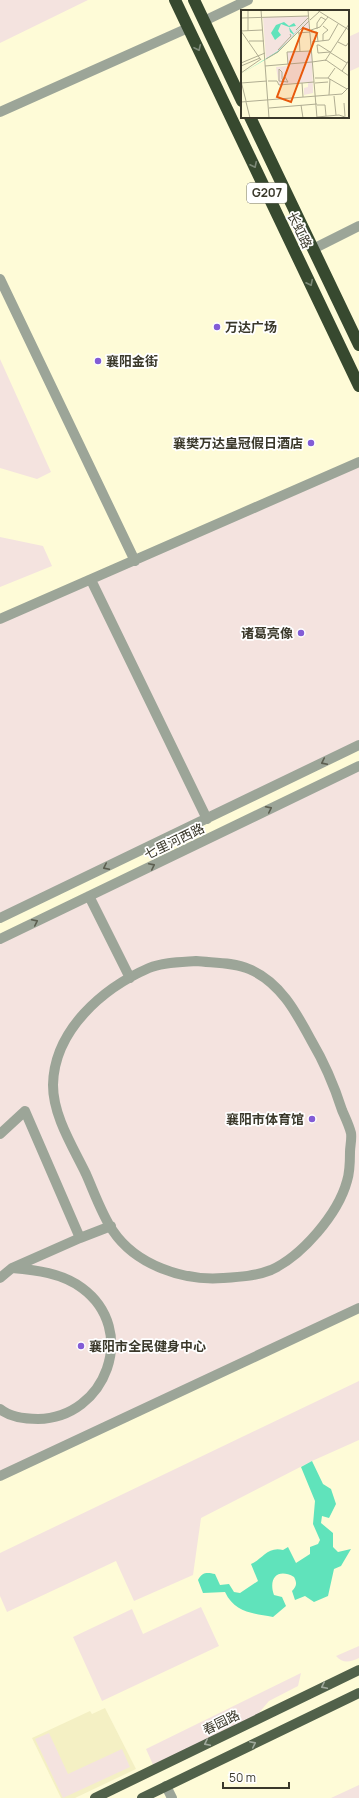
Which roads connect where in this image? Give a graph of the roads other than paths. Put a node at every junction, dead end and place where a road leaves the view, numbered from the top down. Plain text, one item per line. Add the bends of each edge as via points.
1 (175, 0) edge
2 (194, 0) edge
3 (248, 0) edge
4 (204, 21) junction
5 (188, 28) junction
6 (241, 99) edge
7 (0, 112) edge
8 (250, 118) edge
9 (359, 226) edge
10 (313, 249) junction
11 (0, 279) edge
12 (359, 345) edge
13 (359, 386) edge
14 (359, 462) edge
15 (135, 561) junction
16 (91, 580) junction
17 (0, 619) edge
18 (359, 745) edge
19 (359, 766) edge
20 (207, 819) junction
21 (90, 896) junction
22 (0, 918) edge
23 (0, 939) edge
24 (130, 978) junction
25 (0, 1134) edge
26 (111, 1226) junction
27 (80, 1238) junction
28 (12, 1268) junction
29 (0, 1278) edge
30 (359, 1308) edge
31 (0, 1409) edge
32 (0, 1476) edge
33 (359, 1670) edge
34 (359, 1692) edge
35 (166, 1786) junction
36 (95, 1798) edge
37 (142, 1798) edge
38 (172, 1798) edge

1 - 5 highway, 长虹路 / G207
2 - 4 highway
3 - 4 street
4 - 6 highway
5 - 7 street
5 -> 13 highway, 长虹路 / G207
8 - 10 highway, 长虹路 / G207
9 - 10 street
10 - 12 highway, 长虹路 / G207
11 - 15 street
14 - 15 street
15 - 16 street
16 - 17 street
16 - 20 street
18 -> 20 street, 七里河西路
21 -> 19 street, 七里河西路
20 -> 22 street, 七里河西路
23 -> 21 street, 七里河西路
21 - 24 street
24 - 26 street via 112,988 87,1010 71,1030 57,1058 53,1085 58,1116
24 - 26 street via 151,967 196,961 249,969 272,984 291,1003 331,1078 351,1134 349,1164 347,1181 338,1202 322,1227 298,1253 271,1269 249,1276 220,1278 162,1269 137,1256
25 - 27 street via 25,1111
26 - 27 street
27 - 28 street
28 - 29 street
28 - 31 street via 41,1271 82,1288 98,1305 109,1327 111,1351 106,1375 93,1395 74,1411 51,1419 27,1420
30 - 32 street
33 -> 36 main road, 春园路
35 -> 34 main road
35 - 37 main road
35 - 38 street

